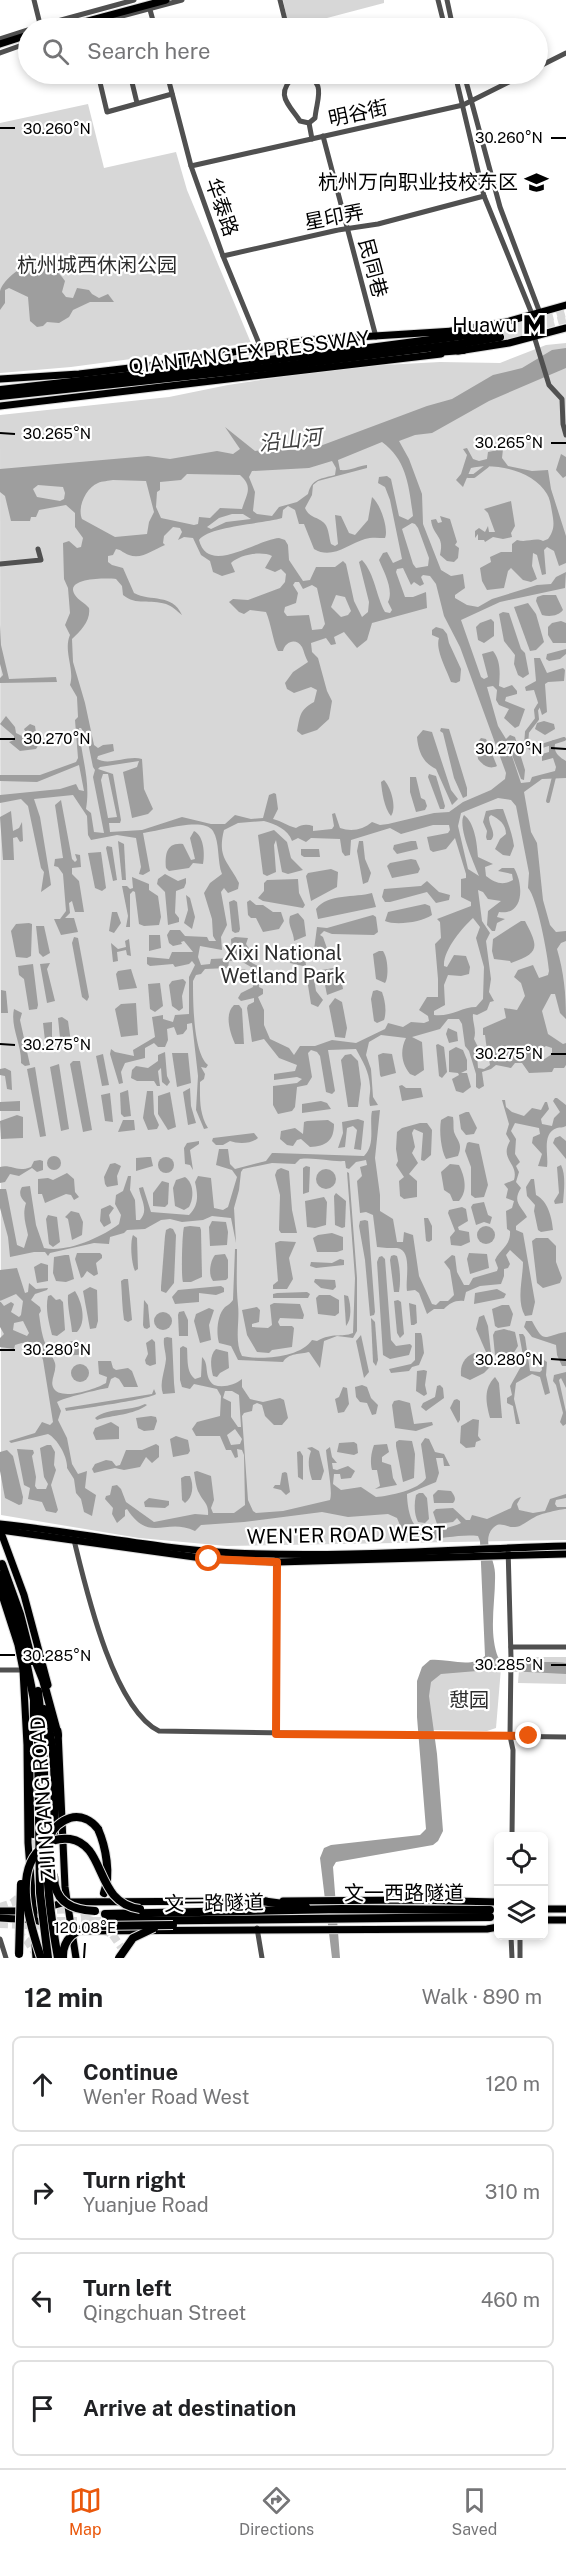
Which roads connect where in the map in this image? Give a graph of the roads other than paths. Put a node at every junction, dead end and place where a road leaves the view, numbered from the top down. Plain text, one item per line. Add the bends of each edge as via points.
1 (34, 0) edge
2 (134, 0) edge
3 (166, 0) edge
4 (182, 0) edge
5 (280, 0) edge
6 (438, 0) edge
7 (447, 0) edge
8 (150, 4) edge
9 (40, 18) edge
10 (76, 18) edge
11 (88, 18) edge
12 (99, 18) edge
13 (117, 18) edge
14 (284, 18) edge
15 (442, 18) edge
16 (451, 18) edge
17 (18, 33) edge
18 (0, 39) edge
19 (18, 42) edge
20 (0, 48) edge
21 (566, 53) edge
22 (548, 62) edge
23 (100, 84) edge
24 (132, 84) edge
25 (170, 84) edge
26 (289, 84) edge
27 (316, 84) edge
28 (458, 84) edge
29 (467, 84) edge
30 (505, 84) edge
31 (172, 94) junction
32 (471, 101) junction
33 (137, 103) junction
34 (463, 105) junction
35 (309, 123) junction
36 (323, 136) junction
37 (312, 139) junction
38 (191, 166) junction
39 (484, 196) junction
40 (346, 230) junction
41 (223, 256) junction
42 (566, 305) edge
43 (536, 314) junction
44 (566, 328) edge
45 (454, 331) junction
46 (534, 336) junction
47 (376, 337) junction
48 (260, 346) junction
49 (463, 351) junction
50 (309, 356) junction
51 (291, 365) junction
52 (0, 379) edge
53 (0, 384) edge
54 (75, 385) junction
55 (0, 390) edge
56 (0, 396) edge
57 (0, 401) edge
58 (0, 406) edge
59 (566, 435) edge
60 (40, 550) dead end
61 (0, 564) edge
62 (0, 1524) edge
63 (0, 1530) edge
64 (74, 1540) junction
65 (566, 1546) edge
66 (508, 1551) junction
67 (566, 1554) edge
68 (277, 1558) junction
69 (2, 1564) dead end
70 (0, 1575) edge
71 (0, 1589) edge
72 (511, 1647) junction
73 (566, 1647) edge
74 (30, 1650) junction
75 (0, 1670) edge
76 (23, 1670) junction
77 (33, 1679) junction
78 (34, 1700) junction
79 (276, 1734) junction
80 (58, 1735) junction
81 (510, 1736) junction
82 (566, 1737) edge
83 (27, 1745) junction
84 (46, 1747) junction
85 (36, 1832) junction
86 (512, 1832) edge
87 (50, 1839) junction
88 (104, 1893) dead end
89 (261, 1901) joint
90 (66, 1902) junction
91 (494, 1902) edge
92 (339, 1905) junction
93 (322, 1907) junction
94 (140, 1909) junction
95 (548, 1909) edge
96 (566, 1909) edge
97 (0, 1911) edge
98 (34, 1911) junction
99 (0, 1918) edge
100 (34, 1920) junction
101 (548, 1920) edge
102 (566, 1920) edge
103 (325, 1923) junction
104 (342, 1924) junction
105 (173, 1925) junction
106 (257, 1928) junction
107 (494, 1928) edge
108 (72, 1931) junction
109 (0, 1939) edge
110 (511, 1940) edge
111 (520, 1940) edge
112 (121, 1947) dead end
113 (6, 1958) edge
114 (19, 1958) edge
115 (36, 1958) edge
116 (41, 1958) edge
117 (48, 1958) edge
118 (53, 1958) edge
119 (58, 1958) edge
120 (63, 1958) edge
121 (76, 1958) edge
122 (121, 1958) edge
123 (262, 1958) edge
124 (512, 1958) edge
125 (520, 1958) edge

1 - 9 street
2 - 10 street
3 - 8 main road
4 - 8 street
5 - 14 street
6 - 15 street
7 - 16 street
8 - 11 main road
8 - 12 main road
8 - 13 street
17 - 18 street
19 - 20 main road
21 - 22 street
23 - 33 street via 107,112
24 - 33 street
25 - 31 street, 华泰路
26 - 35 street via 285,100 300,121
27 - 35 street via 320,92 315,118
28 - 34 street
29 - 32 street
30 - 32 street, 明谷街
31 - 33 street
31 - 38 street, 华泰路
32 - 34 street, 明谷街
32 - 43 street via 500,207
34 - 36 street, 明谷街
34 - 39 street
35 - 37 street
36 - 37 street, 明谷街
36 - 40 street, 民同巷
37 - 38 street, 明谷街
38 - 41 street, 华泰路
39 - 40 street, 星印弄
39 - 43 street
40 - 41 street, 星印弄
40 - 47 street, 民同巷
41 - 48 street, 华泰路
42 - 43 main road
43 - 45 main road
43 - 46 street
44 - 46 main road
45 - 47 main road
45 - 50 highway
46 - 49 main road
46 - 59 street via 549,385 562,399
47 - 48 main road
48 - 52 main road via 161,364
49 - 51 highway
49 - 58 main road
50 - 51 highway, QIANTANG EXPRESSWAY via 500,334
50 - 54 highway, QIANTANG EXPRESSWAY
51 - 54 highway, QIANTANG EXPRESSWAY
53 - 54 highway
54 - 55 highway, QIANTANG EXPRESSWAY
54 - 56 highway, QIANTANG EXPRESSWAY
54 - 57 highway
60 - 61 street via 41,560
62 - 68 main road, WEN'ER ROAD WEST
63 - 64 main road, WEN'ER ROAD WEST
63 - 80 main road, ZIJINGANG ROAD via 24,1595
64 - 68 main road, WEN'ER ROAD WEST via 209,1559
64 - 79 street via 93,1610 116,1672 131,1703 149,1725 171,1732
65 - 66 main road
66 - 67 main road
66 - 68 main road, WEN'ER ROAD WEST
66 - 72 street
68 - 79 street
69 - 74 highway, ZIJINGANG ROAD
70 - 77 highway, ZIJINGANG ROAD
71 - 76 main road, ZIJINGANG ROAD
72 - 73 street
72 - 81 street
74 - 77 highway, ZIJINGANG ROAD
74 - 80 highway
75 - 76 street
76 - 83 main road, ZIJINGANG ROAD
77 - 78 highway
77 - 83 highway
77 - 84 highway, ZIJINGANG ROAD
77 - 84 highway via 44,1708
78 - 84 highway
78 - 85 highway
79 - 81 street
80 - 90 main road, ZIJINGANG ROAD
81 - 82 street
81 - 86 street
83 - 98 main road, ZIJINGANG ROAD via 28,1843
84 - 85 highway, bridge
84 - 87 highway
84 - 94 highway, bridge via 54,1879 59,1897 70,1907 81,1910
84 - 118 highway, ZIJINGANG ROAD, bridge via 45,1894
85 - 114 highway, bridge via 37,1842 22,1877
85 - 117 highway, bridge
87 - 88 highway, bridge via 58,1825 70,1818 85,1819 98,1829 107,1877
87 - 119 highway, bridge via 50,1898
89 - 90 main road
89 - 93 highway
90 - 98 main road
90 - 108 main road, ZIJINGANG ROAD
91 - 92 main road
92 - 93 highway, 文一西路隧道
92 - 104 highway, 文一西路隧道 via 490,1913
93 - 94 highway
93 - 103 highway, 文一路隧道 via 106,1917
94 - 116 highway, bridge via 127,1906 112,1895 84,1845 67,1839 49,1843 32,1860 27,1883
95 - 96 main road
97 - 98 main road
98 - 100 main road, ZIJINGANG ROAD
99 - 100 main road
100 - 108 main road
100 - 115 main road, ZIJINGANG ROAD
101 - 102 main road
103 - 104 highway, 文一西路隧道
103 - 105 highway
103 - 106 main road
104 - 107 main road
105 - 120 highway, bridge via 84,1928 67,1941
105 - 122 highway, bridge via 151,1928 133,1938
106 - 108 main road
106 - 123 street
108 - 121 main road, ZIJINGANG ROAD
109 - 113 street
110 - 124 street
111 - 125 street
112 - 122 highway

